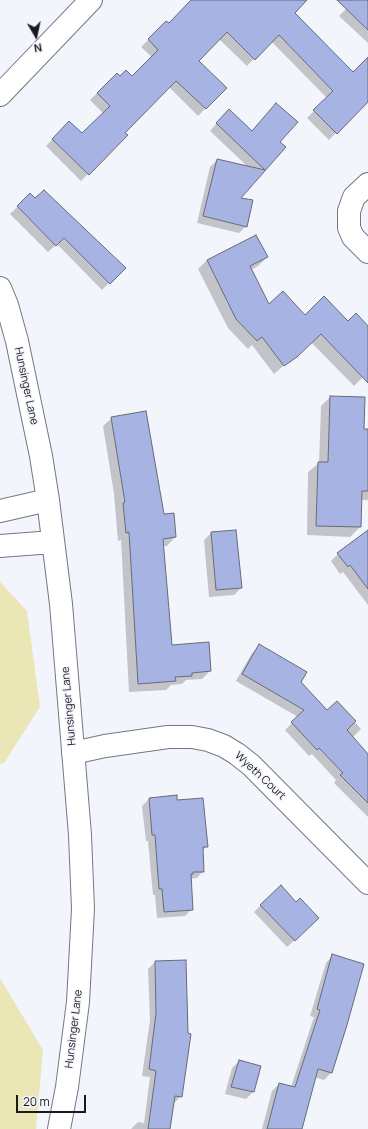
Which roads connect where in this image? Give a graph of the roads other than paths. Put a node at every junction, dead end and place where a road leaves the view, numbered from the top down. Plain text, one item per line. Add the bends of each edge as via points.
1 (91, 0) edge
2 (0, 95) edge
3 (368, 184) edge
4 (368, 252) edge
5 (0, 288) edge
6 (48, 500) junction
7 (0, 511) edge
8 (53, 542) junction
9 (0, 546) edge
10 (73, 753) junction
11 (368, 883) edge
12 (59, 1129) edge

1 - 2 street
3 - 4 street via 354,197 349,211 349,228 353,237
5 - 6 street, Hunsinger Lane via 17,341
6 - 7 street
6 - 8 street, Hunsinger Lane
8 - 9 street
8 - 10 street, Hunsinger Lane
10 - 11 street, Wyeth Court via 168,737 192,737 224,746 251,765
10 - 12 street, Hunsinger Lane via 83,909 78,1002

